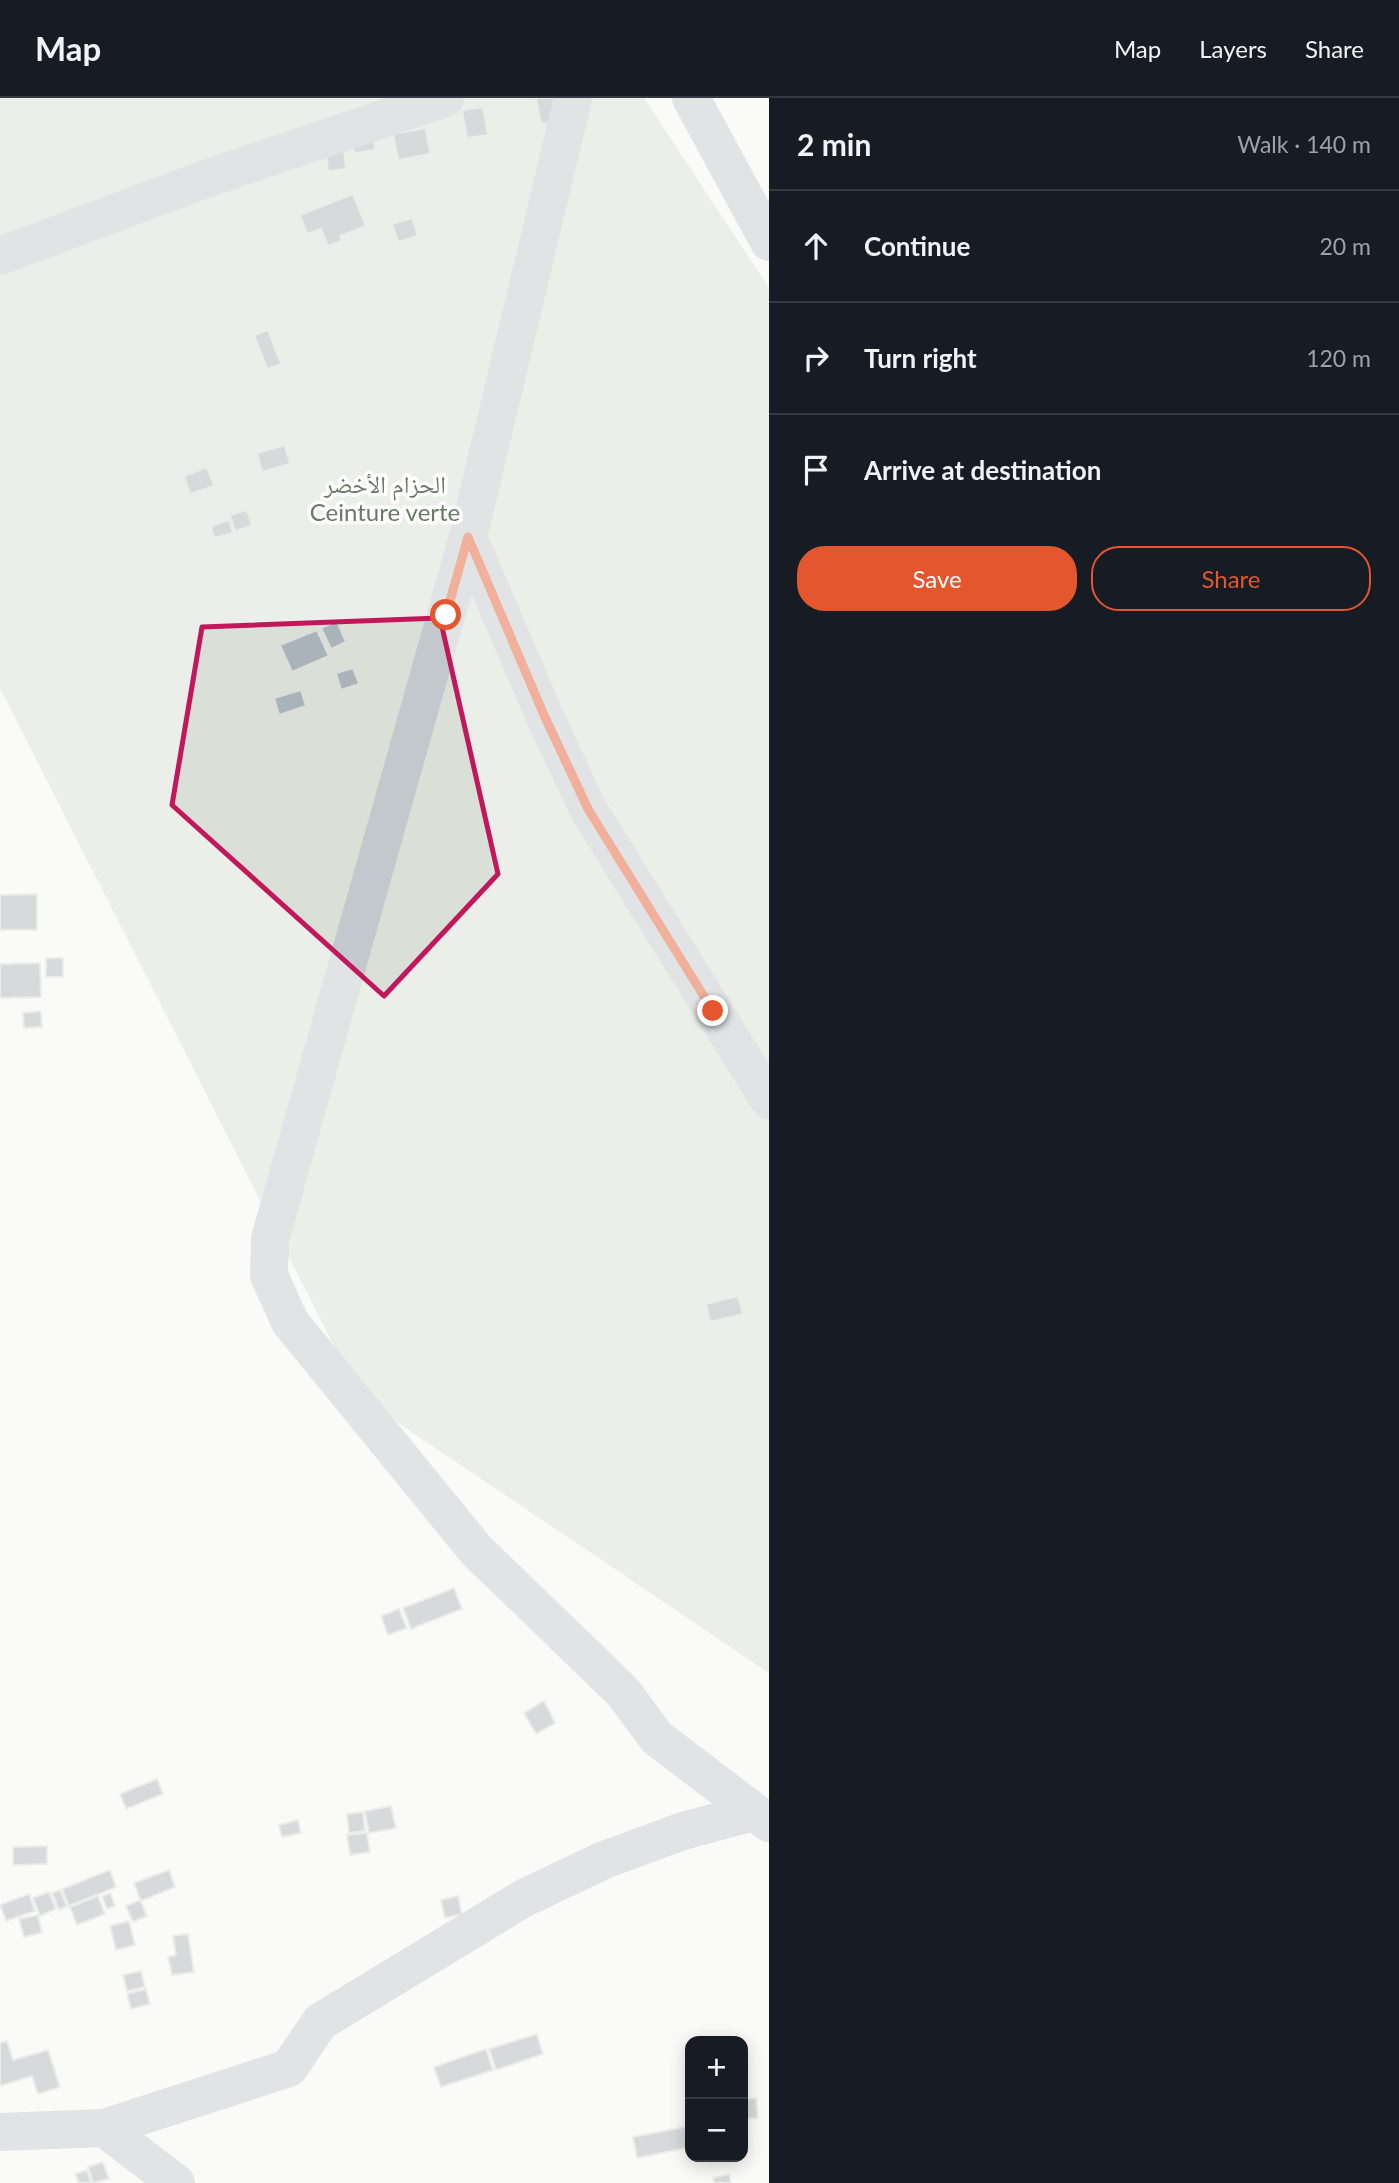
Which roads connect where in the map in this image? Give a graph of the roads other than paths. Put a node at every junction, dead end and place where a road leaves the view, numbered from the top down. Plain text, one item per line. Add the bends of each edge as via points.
1 (444, 98) edge
2 (573, 98) edge
3 (691, 98) edge
4 (769, 242) edge
5 (0, 256) edge
6 (468, 537) junction
7 (769, 1100) edge
8 (762, 1818) edge
9 (104, 2128) junction
10 (0, 2132) edge
11 (176, 2183) edge

1 - 5 street via 200,181
2 - 6 street
3 - 4 street
6 - 7 street via 588,809
6 - 8 street via 270,1239 270,1275 290,1322 476,1550 623,1692 657,1738
8 - 9 street via 671,1835 604,1860 524,1898 320,2022 289,2068
9 - 10 street
9 - 11 street

